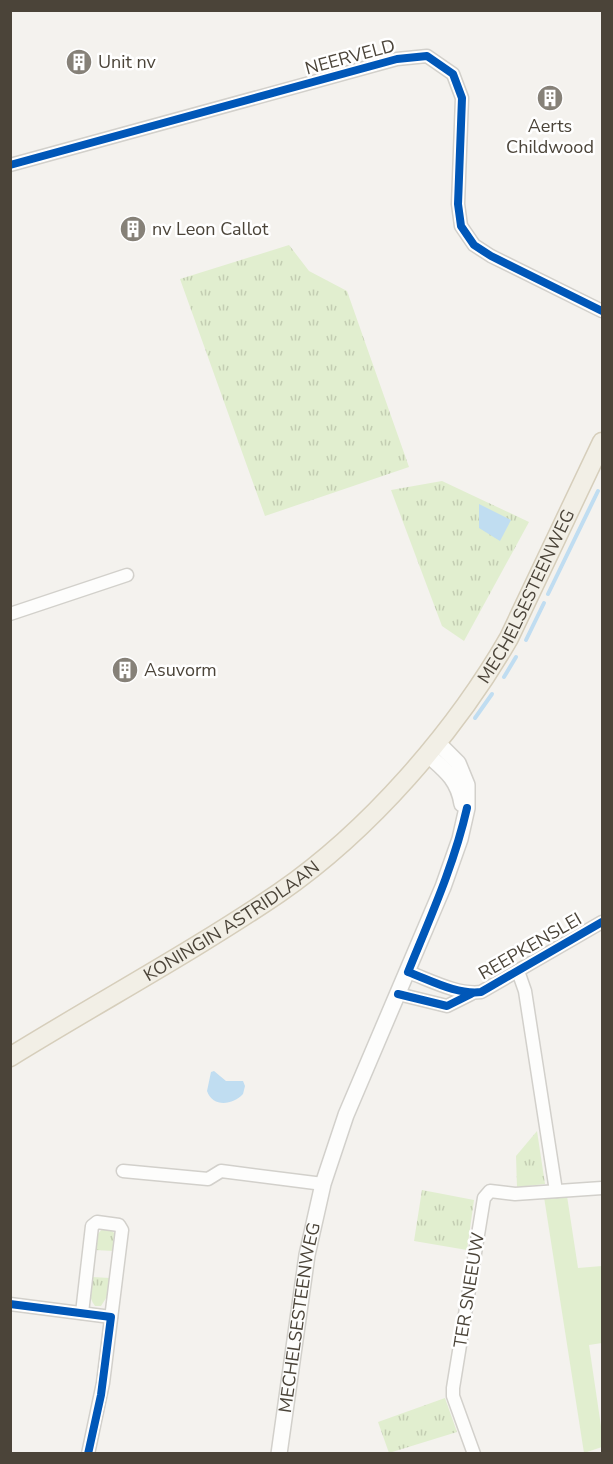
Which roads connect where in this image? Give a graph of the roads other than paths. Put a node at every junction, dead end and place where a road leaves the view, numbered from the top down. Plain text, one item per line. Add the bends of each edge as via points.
1 (10, 165) edge
2 (603, 311) edge
3 (603, 442) edge
4 (127, 575) dead end
5 (10, 614) edge
6 (432, 748) junction
7 (603, 922) edge
8 (518, 971) junction
9 (408, 972) junction
10 (471, 993) junction
11 (398, 994) junction
12 (10, 1057) edge
13 (123, 1171) dead end
14 (323, 1184) junction
15 (603, 1188) edge
16 (556, 1191) junction
17 (10, 1304) edge
18 (81, 1313) junction
19 (111, 1317) junction
20 (88, 1454) edge
21 (279, 1454) edge
22 (474, 1454) edge

1 - 2 street, NEERVELD via 397,59 427,56 453,74 462,98 458,204 461,226 474,245
3 - 6 main road, MECHELSESTEENWEG via 509,638 478,689
4 - 5 street
6 - 9 street, MECHELSESTEENWEG via 454,758 463,771 467,808 443,887
6 - 12 main road, KONINGIN ASTRIDLAAN via 372,814 280,892
7 - 8 street, REEPKENSLEI
8 - 10 street, REEPKENSLEI via 481,992
8 - 16 street via 525,991
9 - 10 street, REEPKENSLEI
9 - 11 street, MECHELSESTEENWEG
10 - 11 street, REEPKENSLEI via 447,1006
11 - 14 street, MECHELSESTEENWEG via 346,1115
13 - 14 street via 208,1179 221,1171
14 - 21 street, MECHELSESTEENWEG via 307,1255
15 - 16 street, TER SNEEUW
16 - 22 street, TER SNEEUW via 490,1191 484,1198 453,1388
17 - 18 street
18 - 19 street
18 - 19 street via 92,1226 97,1222 119,1225 122,1230
19 - 20 street via 102,1389

